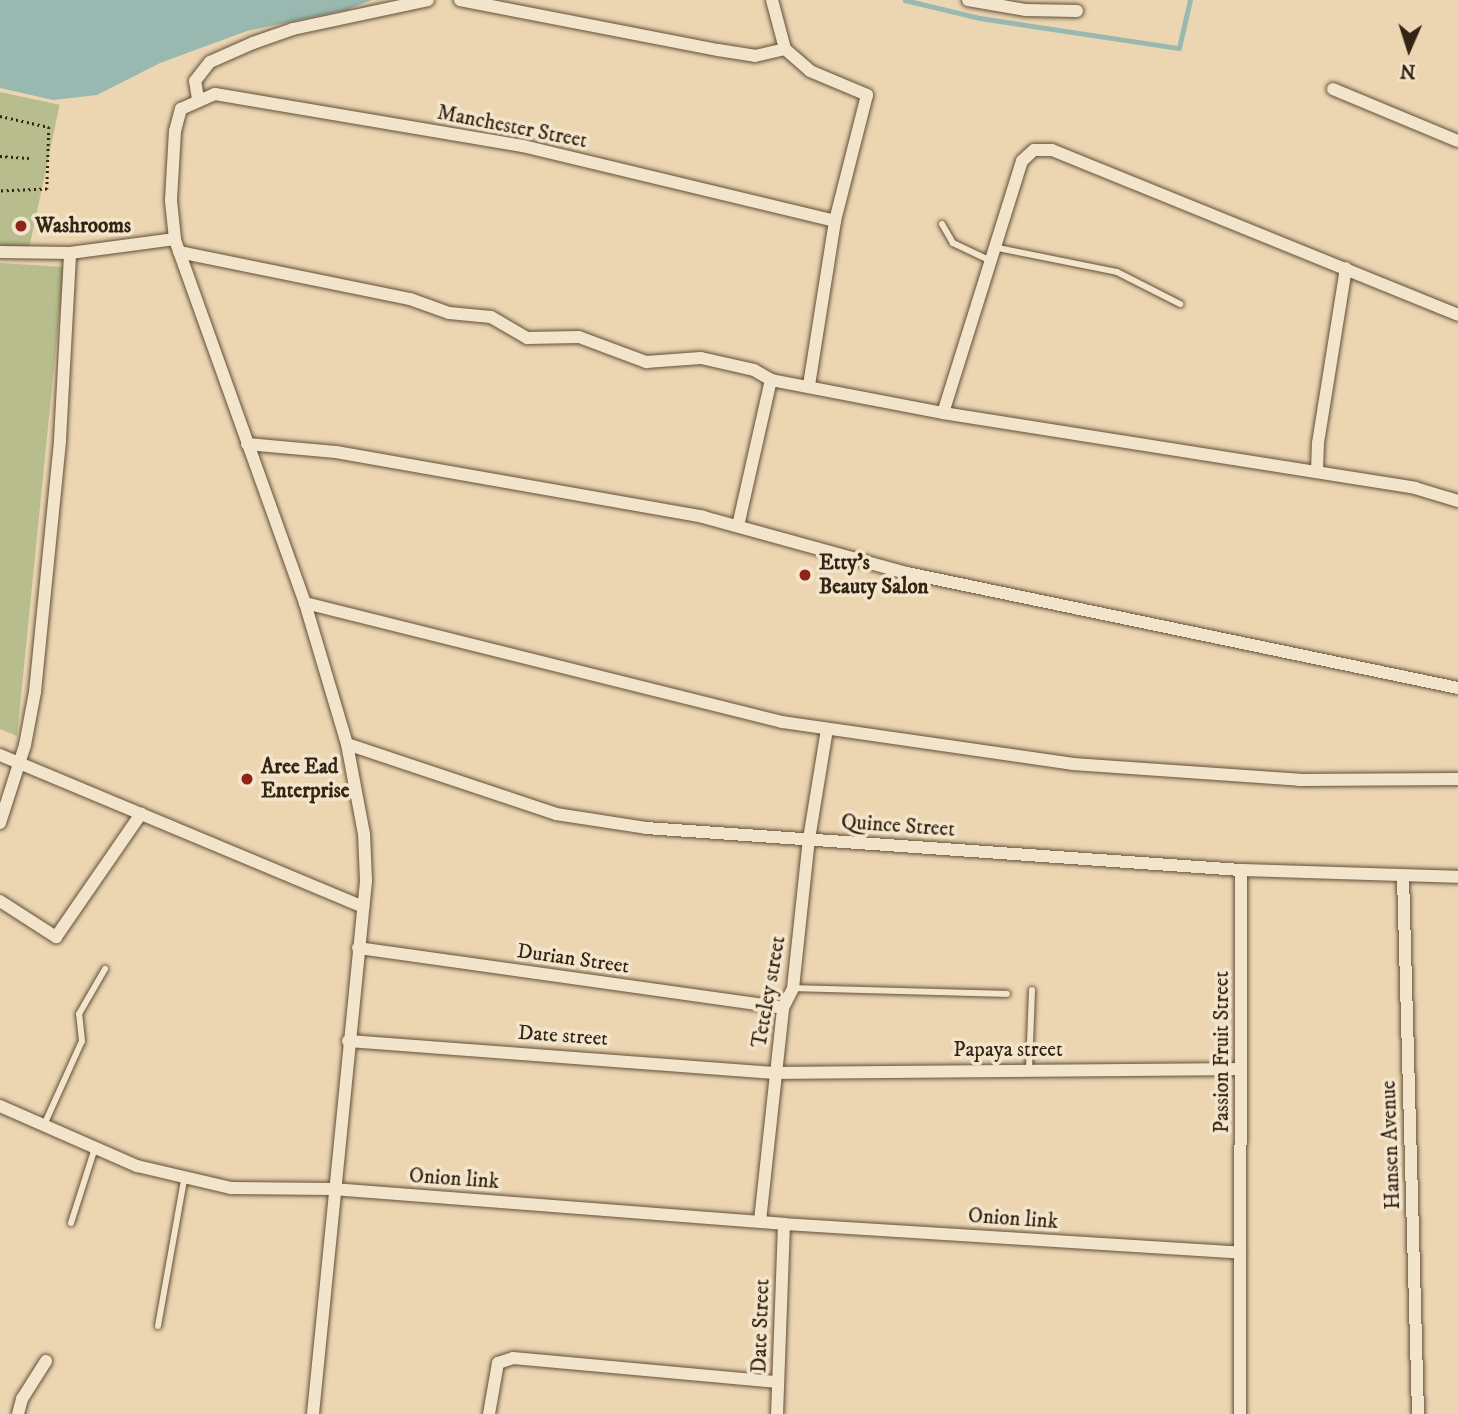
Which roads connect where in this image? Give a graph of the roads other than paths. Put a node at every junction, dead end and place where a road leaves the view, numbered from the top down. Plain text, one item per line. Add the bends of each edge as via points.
1 (428, 0) edge
2 (460, 0) edge
3 (772, 0) edge
4 (968, 0) edge
5 (1077, 11) dead end
6 (785, 49) junction
7 (1333, 89) dead end
8 (198, 99) junction
9 (1458, 141) edge
10 (835, 221) junction
11 (942, 224) dead end
12 (175, 239) junction
13 (998, 248) junction
14 (0, 252) edge
15 (70, 253) junction
16 (179, 253) junction
17 (993, 262) junction
18 (1346, 268) junction
19 (1180, 304) dead end
20 (1458, 315) edge
21 (771, 380) junction
22 (809, 386) junction
23 (943, 413) junction
24 (247, 444) junction
25 (1317, 471) junction
26 (1458, 501) edge
27 (738, 526) junction
28 (305, 603) junction
29 (1458, 688) edge
30 (827, 729) junction
31 (347, 744) junction
32 (0, 755) edge
33 (19, 763) junction
34 (1458, 779) edge
35 (141, 814) junction
36 (0, 823) edge
37 (809, 839) junction
38 (1241, 870) junction
39 (1403, 876) junction
40 (1458, 877) edge
41 (0, 901) edge
42 (363, 907) junction
43 (358, 948) junction
44 (105, 969) dead end
45 (793, 988) junction
46 (1031, 990) dead end
47 (1007, 994) dead end
48 (783, 1008) junction
49 (348, 1041) junction
50 (1029, 1069) junction
51 (1241, 1069) junction
52 (775, 1073) junction
53 (0, 1106) edge
54 (44, 1125) junction
55 (95, 1148) junction
56 (184, 1180) junction
57 (332, 1189) junction
58 (760, 1221) junction
59 (71, 1223) dead end
60 (783, 1224) junction
61 (1240, 1253) junction
62 (158, 1325) dead end
63 (46, 1361) dead end
64 (778, 1382) junction
65 (18, 1414) edge
66 (313, 1414) edge
67 (489, 1414) edge
68 (777, 1414) edge
69 (1240, 1414) edge
70 (1418, 1414) edge

1 - 8 street via 293,29 253,43 210,62 195,81
2 - 6 street via 755,56
3 - 6 street
4 - 5 street via 1026,10
6 - 10 street via 810,71 867,95
7 - 9 street
8 - 10 street, Manchester Street via 215,93 523,146
8 - 12 street, Manchester Street via 181,109 175,131 171,200
10 - 22 street
11 - 17 lane via 953,243
12 - 15 street
12 - 16 street
13 - 17 street
13 - 18 street via 1023,161 1034,150 1052,150
13 - 19 lane via 1117,272
14 - 15 street
15 - 33 street via 60,440 43,617 35,692
16 - 21 street via 410,299 449,313 491,317 527,338 579,337 646,362 701,358 754,370
16 - 24 street
17 - 23 street
18 - 20 street
18 - 25 street
21 - 22 street
21 - 27 street
22 - 23 street
23 - 25 street
24 - 27 street via 348,454
24 - 28 street
25 - 26 street via 1415,488
27 - 29 street via 906,573
28 - 30 street via 770,719
28 - 31 street
30 - 34 street via 1073,764 1299,780
30 - 37 street, Teteley street
31 - 37 street, Quince Street via 556,814 646,828
31 - 42 street via 364,834
32 - 33 street
33 - 35 street
33 - 36 street
35 - 41 street via 56,937
35 - 42 street
37 - 38 street, Quince Street
37 - 45 street, Teteley street
38 - 39 street, Quince Street
38 - 51 street, Passion Fruit Street
39 - 40 street, Quince Street
39 - 70 street, Hansen Avenue
42 - 43 street
43 - 48 street, Durian Street
43 - 49 street
44 - 54 lane via 79,1013 82,1041
45 - 47 lane
45 - 48 street, Teteley street
46 - 50 lane
48 - 52 street, Teteley street
49 - 52 street, Date street
49 - 57 street
50 - 51 street, Papaya street
50 - 52 street, Papaya street
51 - 61 street, Passion Fruit Street
52 - 58 street, Teteley street
53 - 54 street, Onion link
54 - 55 street, Onion link
55 - 56 street, Onion link
55 - 59 lane
56 - 57 street, Onion link via 231,1188
56 - 62 lane
57 - 58 street, Onion link
57 - 66 street
58 - 60 street, Onion link
60 - 61 street, Onion link
60 - 64 street, Date Street
61 - 69 street
63 - 65 street
64 - 67 street via 513,1358 498,1363
64 - 68 street, Date Street

